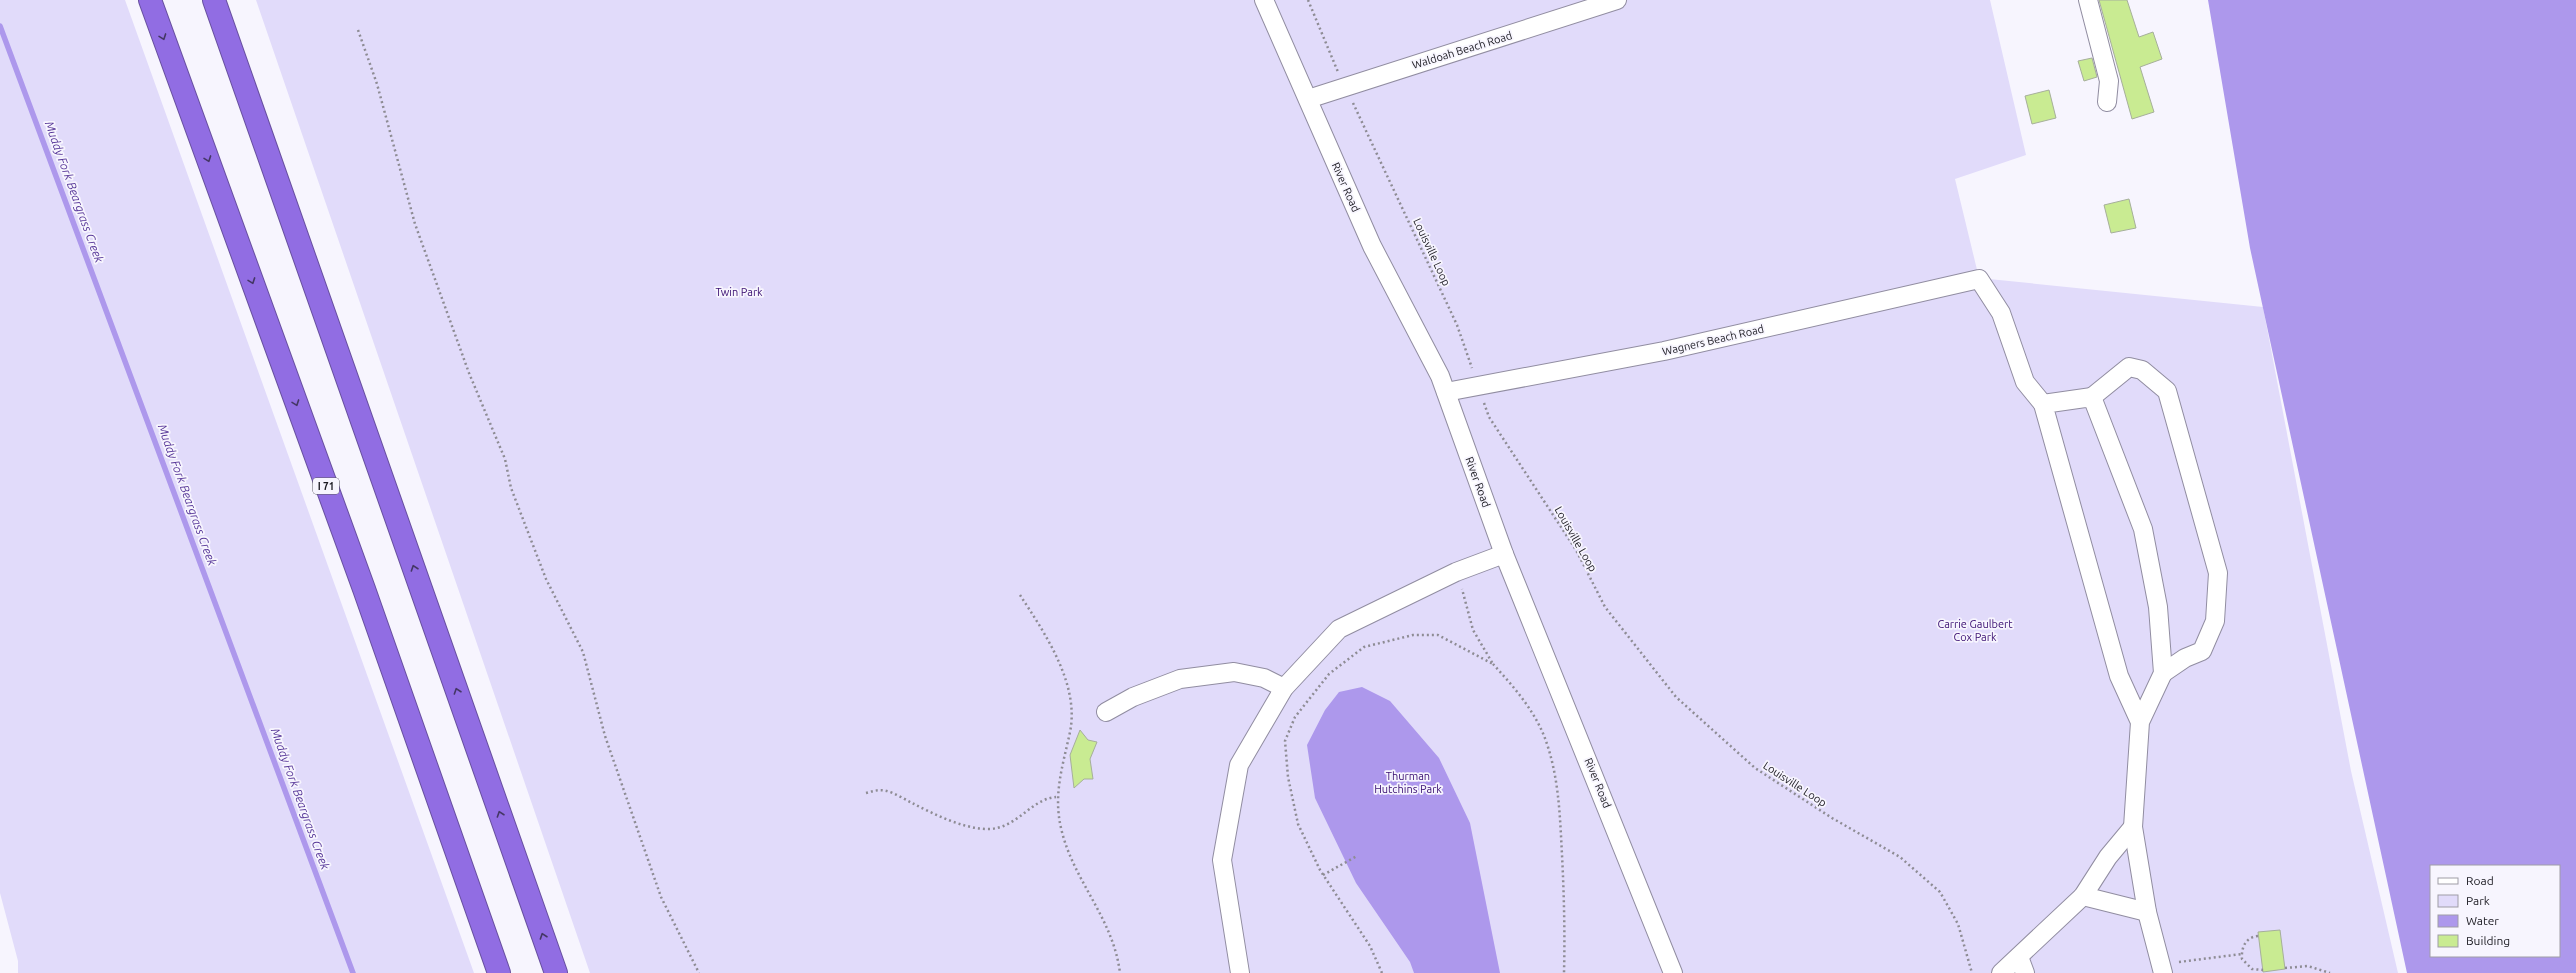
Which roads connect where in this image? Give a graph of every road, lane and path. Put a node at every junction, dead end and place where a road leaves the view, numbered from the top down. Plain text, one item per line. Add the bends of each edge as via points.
1 (150, 0) edge
2 (214, 0) edge
3 (1264, 0) edge
4 (1308, 0) edge
5 (1617, 0) edge
6 (2088, 0) edge
7 (358, 30) dead end
8 (1345, 87) junction
9 (1308, 99) junction
10 (2107, 102) dead end
11 (1478, 386) junction
12 (1446, 392) junction
13 (2092, 397) junction
14 (2043, 404) junction
15 (1504, 554) junction
16 (1456, 572) junction
17 (1020, 595) dead end
18 (1493, 664) junction
19 (2163, 673) junction
20 (1284, 688) junction
21 (1106, 712) dead end
22 (2140, 722) junction
23 (866, 793) dead end
24 (1056, 796) junction
25 (2133, 827) junction
26 (1358, 856) dead end
27 (1323, 875) junction
28 (2083, 896) junction
29 (2148, 912) junction
30 (2258, 936) dead end
31 (2242, 954) junction
32 (2022, 965) edge
33 (2285, 968) dead end
34 (2162, 969) edge
35 (2262, 970) dead end
36 (499, 973) edge
37 (556, 973) edge
38 (699, 973) edge
39 (1120, 973) edge
40 (1240, 973) edge
41 (1382, 973) edge
42 (1564, 973) edge
43 (1673, 973) edge
44 (1972, 973) edge
45 (2001, 973) edge
46 (2330, 973) edge

1 -> 36 highway, I 71 via 361,582
37 -> 2 highway
3 - 9 street, River Road
4 - 8 path, Louisville Loop via 1324,43
5 - 8 street, Waldoah Beach Road
6 - 10 street via 2109,81
7 - 38 path via 377,84 415,224 469,373 505,459 511,488 546,579 583,652 604,736 662,897
8 - 9 street, Waldoah Beach Road
8 - 11 path, Louisville Loop via 1458,325
9 - 12 street, River Road via 1372,246
11 - 12 street, Wagners Beach Road
11 - 14 street, Wagners Beach Road via 1664,351 1979,279 2001,312 2025,382
11 - 44 path, Louisville Loop via 1489,417 1576,550 1605,607 1676,697 1755,768 1832,818 1900,857 1940,892 1958,924
12 - 15 street, River Road
13 - 14 street
13 - 19 street via 2143,529 2158,607
13 - 19 street via 2129,367 2142,370 2167,391 2218,573 2215,621 2202,651 2185,658
14 - 22 street via 2119,676
15 - 16 street
15 - 43 street, River Road
16 - 18 path via 1473,630
16 - 20 street via 1339,629
17 - 24 path via 1053,649 1064,676 1070,704 1070,730
18 - 27 path via 1438,635 1413,635 1364,647 1329,674 1295,717 1285,741 1288,777 1298,824
18 - 42 path via 1514,687 1534,716 1547,743 1558,787 1566,930
19 - 22 street
20 - 21 street via 1264,678 1234,672 1180,679 1133,697
20 - 40 street via 1240,765 1222,860
22 - 25 street
23 - 24 path via 876,790 888,791 938,816 986,829 1000,828 1021,818 1048,797
24 - 39 path via 1061,828 1070,853 1112,934
25 - 28 street via 2108,857
25 - 29 street
26 - 27 path
27 - 41 path via 1370,946
28 - 29 street
28 - 32 street
29 - 34 street
30 - 31 path via 2249,939
31 - 34 path
31 - 35 path via 2252,969
32 - 45 street
33 - 46 path via 2308,966

